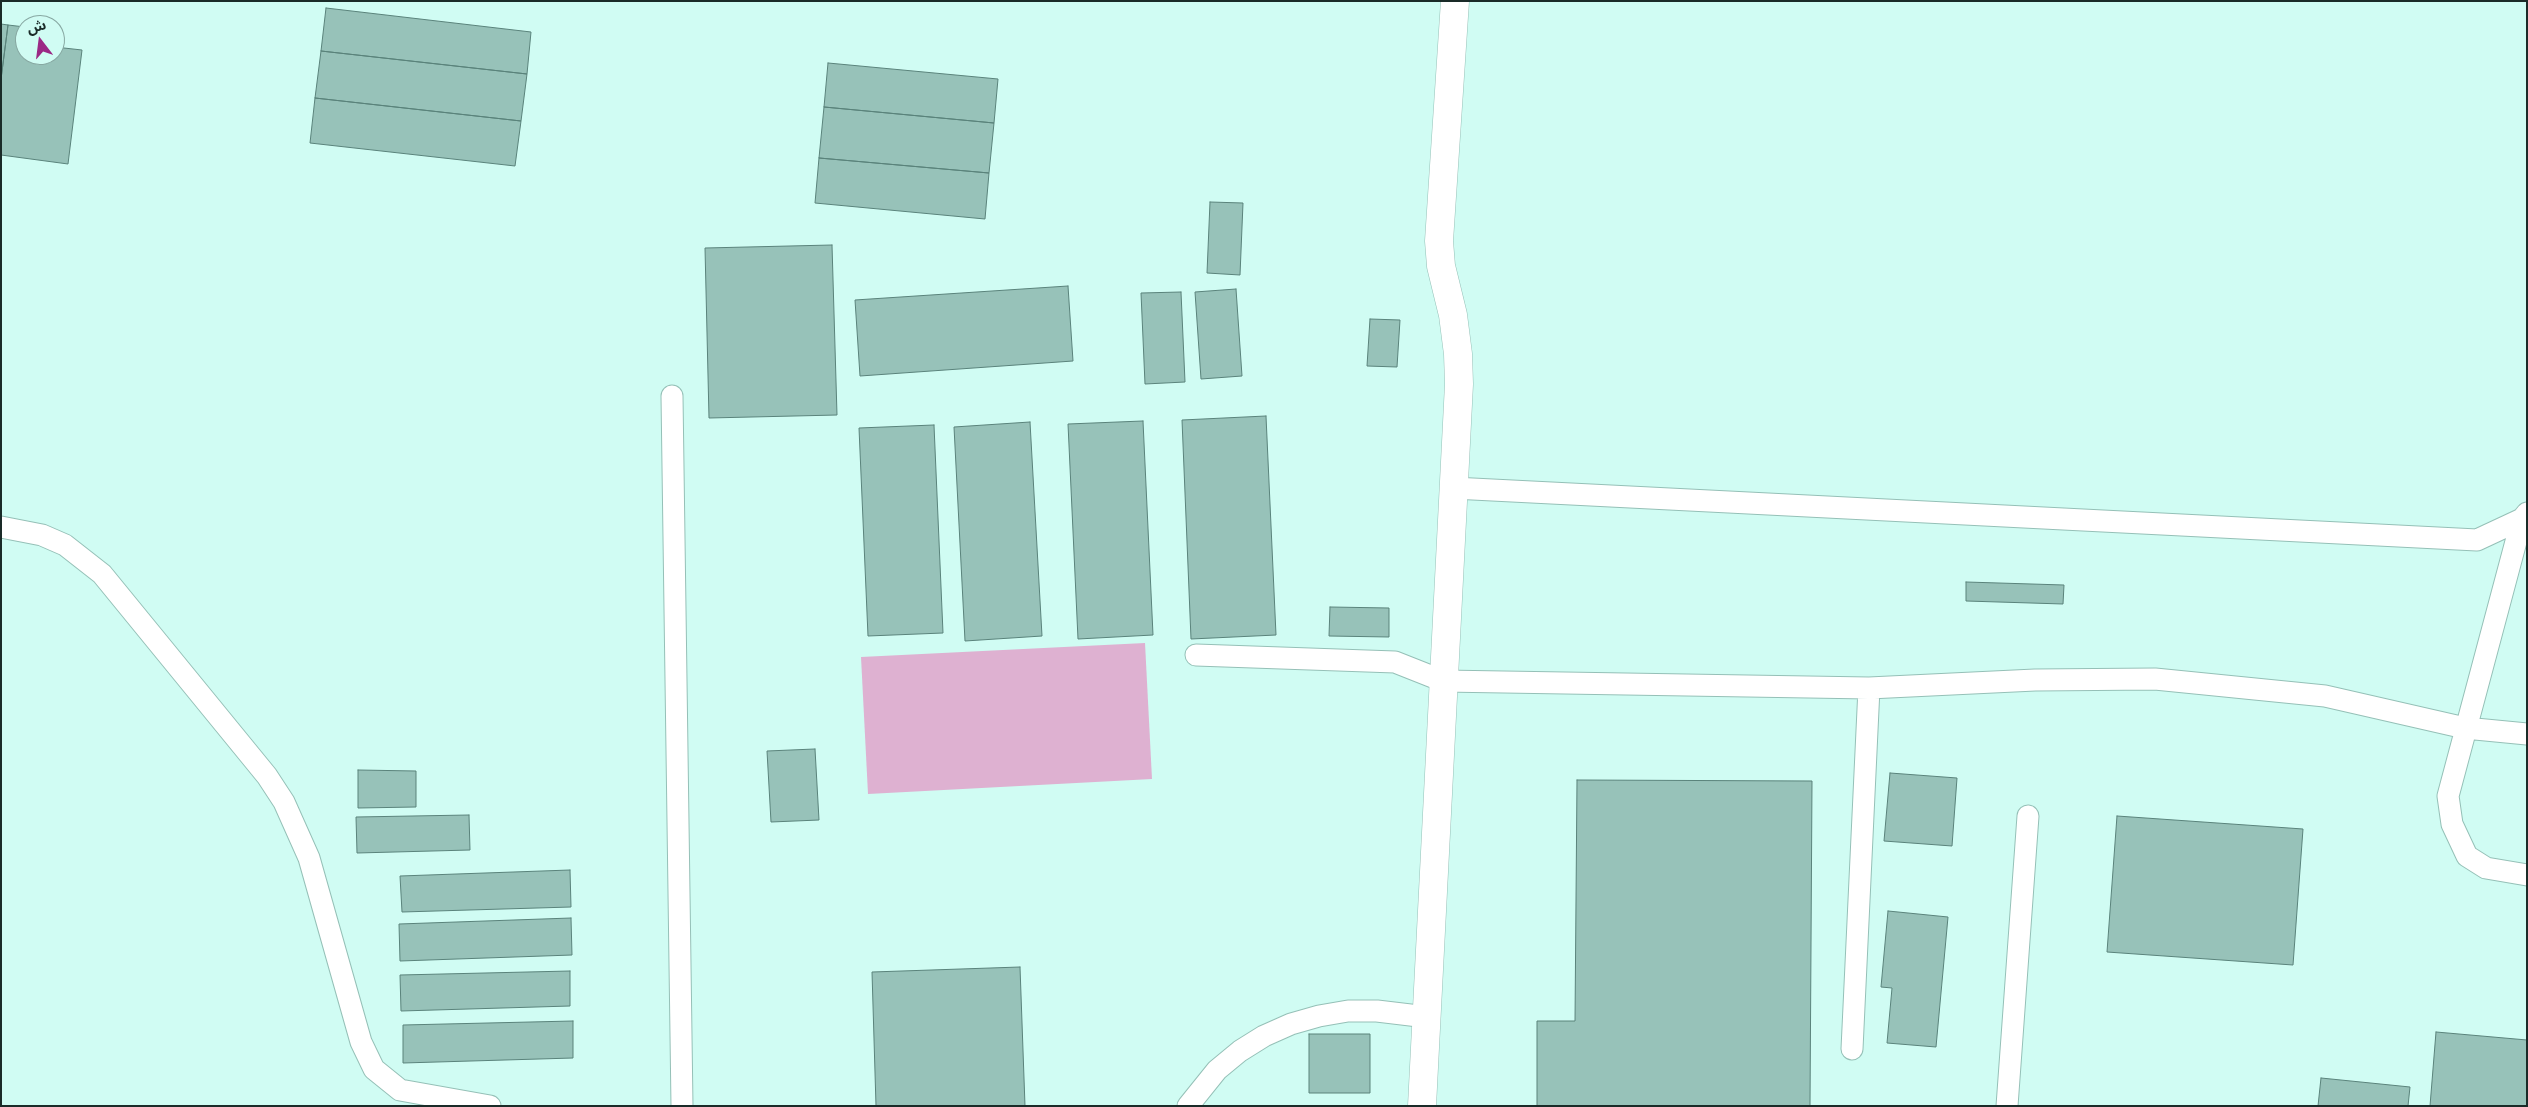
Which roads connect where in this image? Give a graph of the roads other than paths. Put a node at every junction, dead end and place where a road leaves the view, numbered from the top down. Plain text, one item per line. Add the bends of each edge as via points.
1 (1455, 1) edge
2 (672, 396) dead end
3 (1453, 488) junction
4 (2525, 516) edge
5 (1, 527) edge
6 (1196, 655) dead end
7 (1443, 681) junction
8 (1869, 688) junction
9 (2465, 728) junction
10 (2527, 734) edge
11 (2028, 816) dead end
12 (2527, 875) edge
13 (1427, 1017) junction
14 (1852, 1049) dead end
15 (490, 1106) edge
16 (682, 1106) edge
17 (1188, 1106) edge
18 (1422, 1106) edge
19 (2007, 1106) edge

1 - 3 street via 1439,241 1458,354
2 - 16 lane
3 - 4 lane via 2477,540
3 - 7 street
4 - 9 lane
5 - 15 lane via 42,535 65,545 102,574 267,776 284,802 309,858 361,1042 374,1069 400,1090
6 - 7 lane via 1395,662
7 - 8 lane
7 - 13 street
8 - 9 lane via 2036,680 2155,679 2325,696
8 - 14 lane
9 - 10 lane
9 - 12 lane via 2448,796 2458,840 2467,856 2486,868
11 - 19 lane
13 - 17 lane via 1348,1011 1291,1024 1240,1051 1217,1070
13 - 18 street

